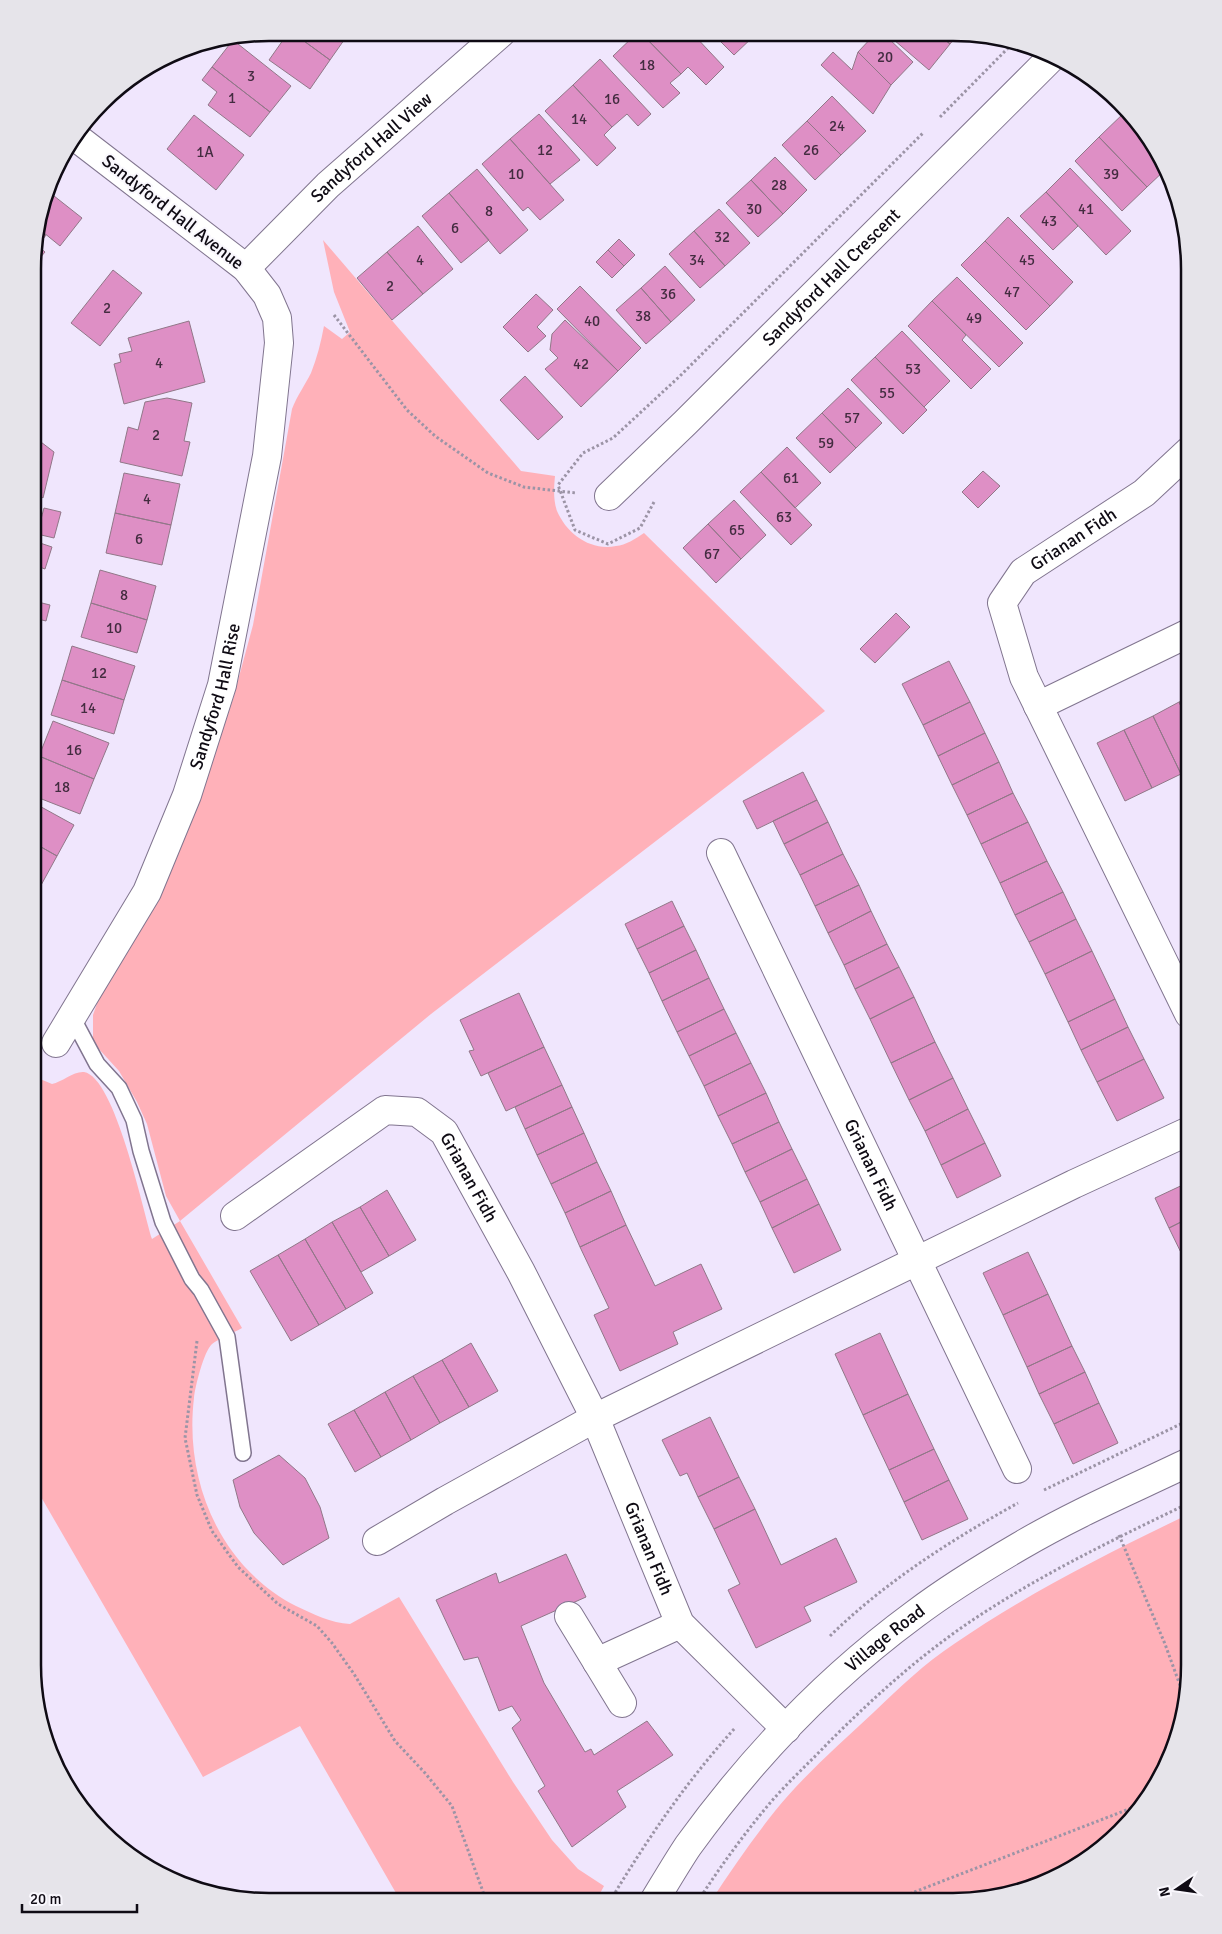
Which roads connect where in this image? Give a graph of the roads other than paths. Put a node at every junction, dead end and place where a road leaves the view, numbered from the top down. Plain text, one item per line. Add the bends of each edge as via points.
1 (492, 41) edge
2 (1047, 62) edge
3 (81, 141) edge
4 (246, 268) junction
5 (277, 318) joint
6 (1181, 458) edge
7 (609, 496) road end
8 (1181, 637) edge
9 (1038, 706) junction
10 (721, 853) dead end
11 (1181, 998) edge
12 (72, 1017) junction
13 (56, 1043) dead end
14 (1181, 1134) edge
15 (236, 1216) dead end
16 (916, 1262) junction
17 (595, 1418) junction
18 (243, 1453) dead end
19 (1181, 1466) edge
20 (1017, 1469) dead end
21 (377, 1540) dead end
22 (569, 1616) dead end
23 (680, 1624) junction
24 (596, 1662) junction
25 (622, 1704) dead end
26 (786, 1729) junction
27 (659, 1893) edge

1 - 4 street, Sandyford Hall View via 328,186
2 - 7 street, Sandyford Hall Crescent
3 - 4 street, Sandyford Hall Avenue
4 - 5 street, Sandyford Hall Avenue via 267,295
5 - 12 street, Sandyford Hall Rise via 277,372 267,456 222,685 188,795 147,892
6 - 9 street, Grianan Fidh via 1144,493 1023,572 1002,602 1024,677
8 - 9 street
9 - 11 street, Grianan Fidh
10 - 16 street, Grianan Fidh
12 - 13 street, Sandyford Hall Rise
12 - 18 lane via 97,1064 119,1088 134,1120 163,1222 192,1279 227,1336
14 - 16 street
15 - 17 street, Grianan Fidh via 385,1110 417,1112 444,1132 521,1272
16 - 17 street
16 - 20 street, Grianan Fidh
17 - 21 street
17 - 23 street, Grianan Fidh
19 - 26 street, Village Road via 1022,1545 914,1614 838,1678
22 - 24 street
23 - 24 street
23 - 26 street, Grianan Fidh
24 - 25 street
26 - 27 street, Village Road via 722,1801

